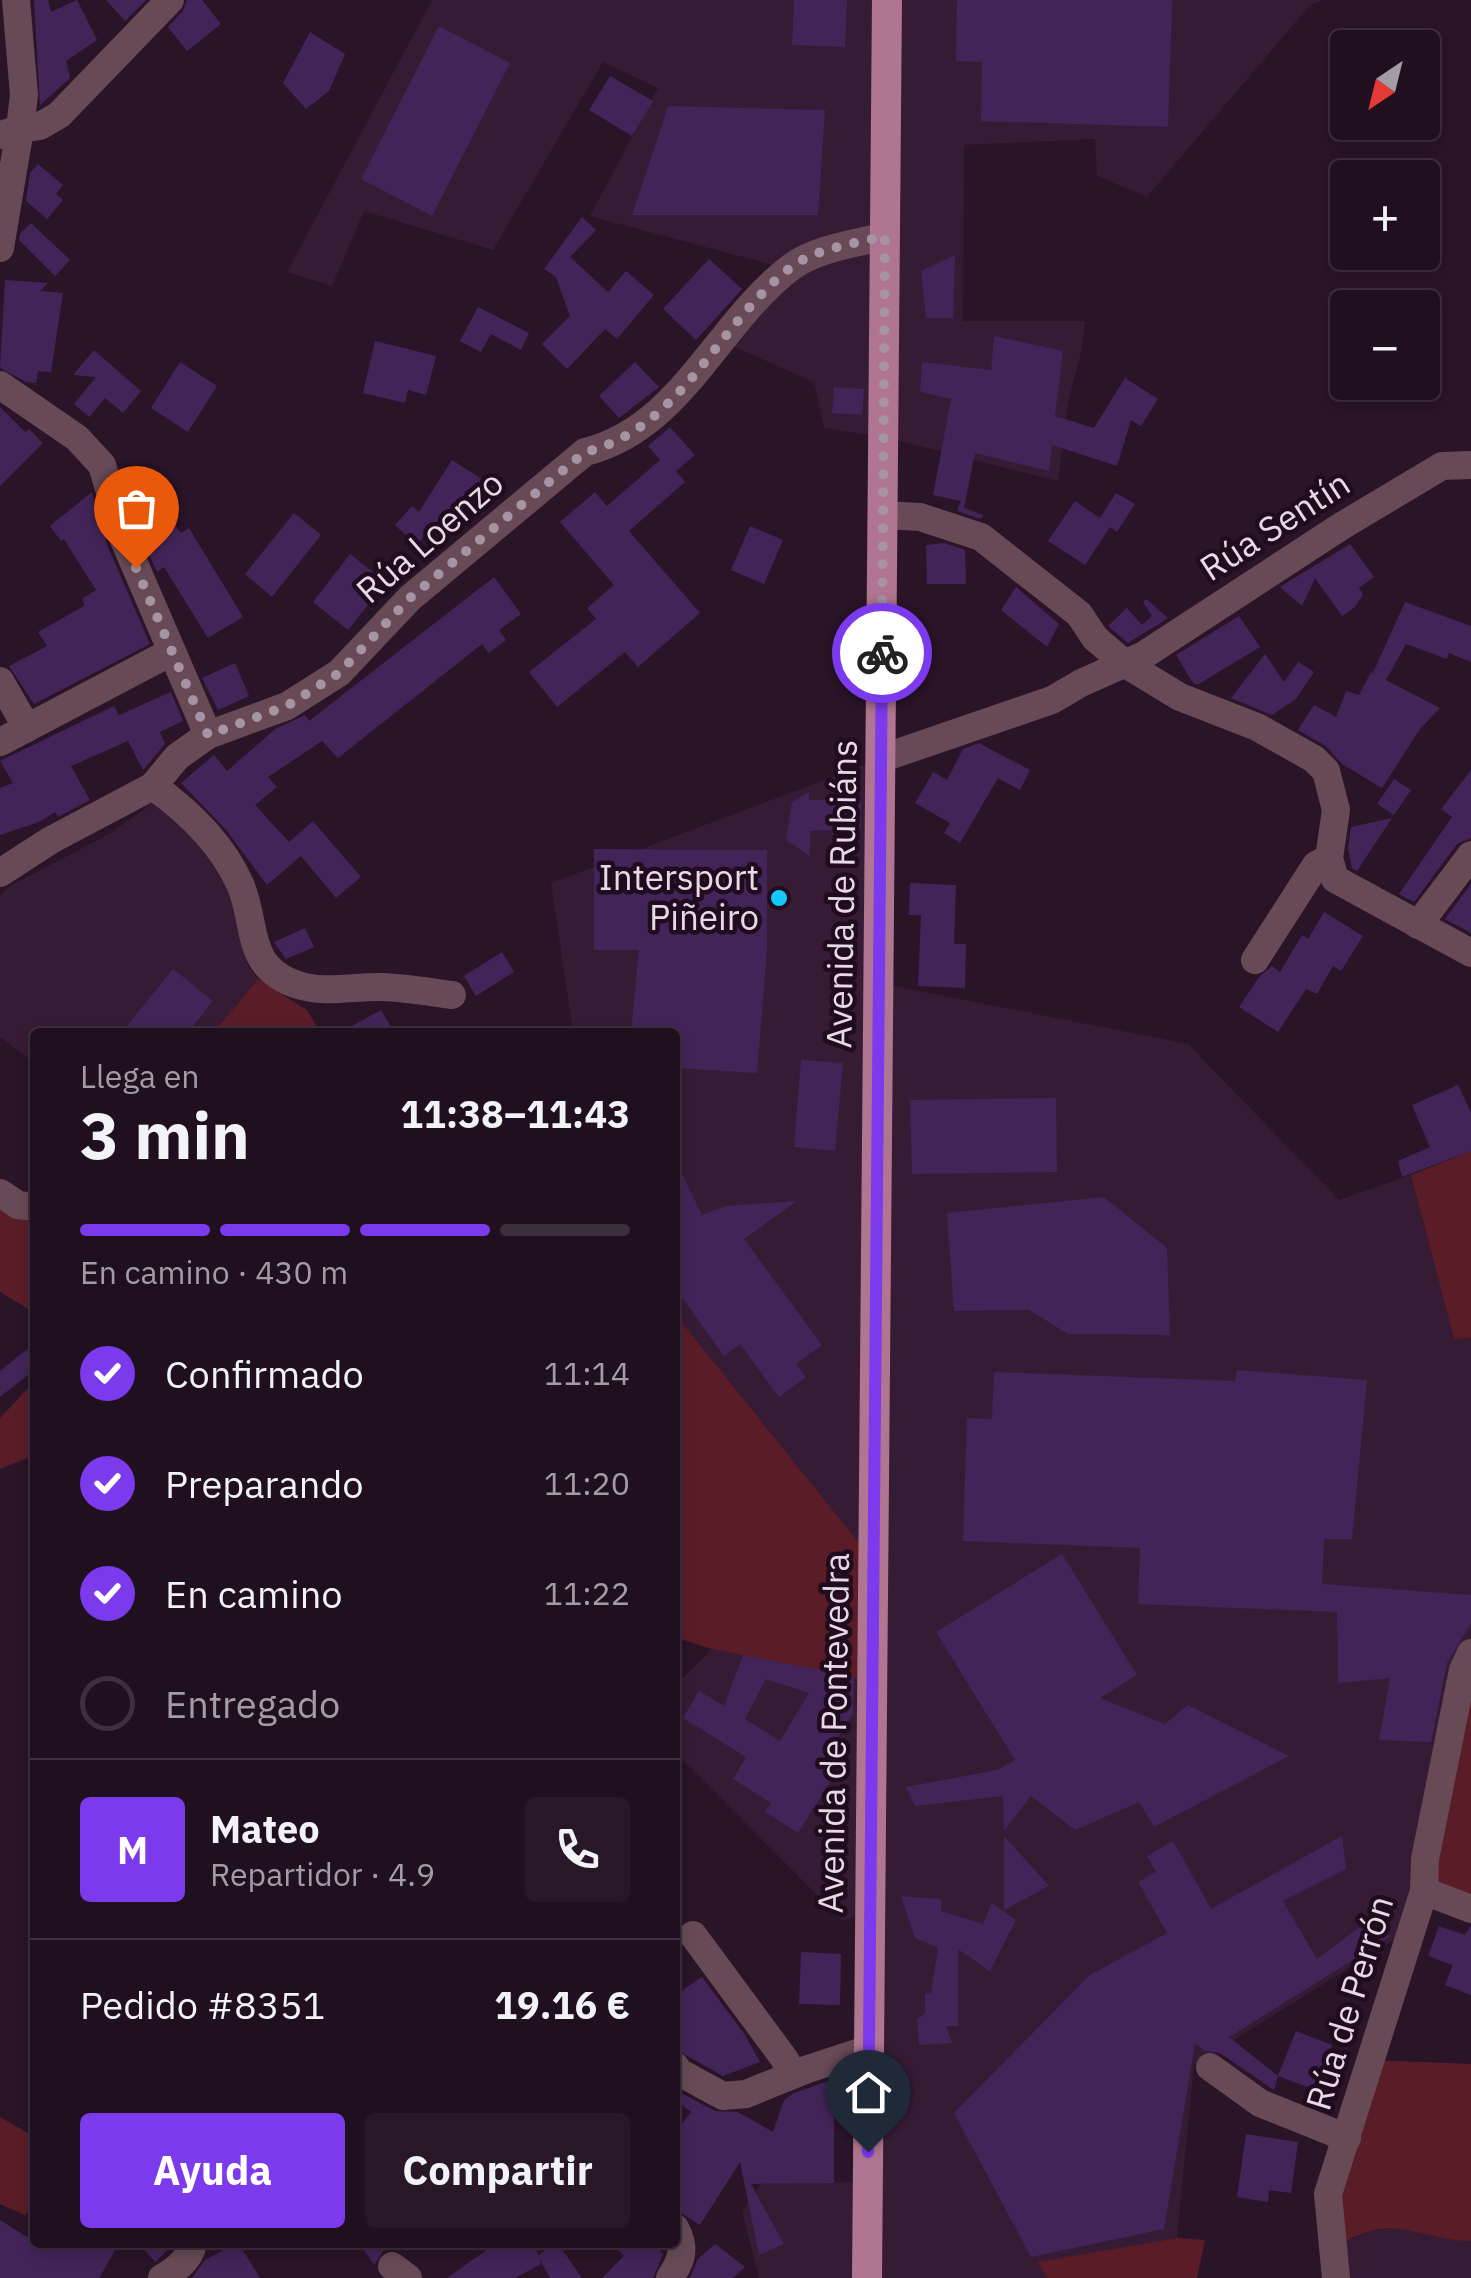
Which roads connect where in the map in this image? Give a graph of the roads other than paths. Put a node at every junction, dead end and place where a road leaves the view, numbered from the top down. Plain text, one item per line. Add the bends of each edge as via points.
1 (16, 0) edge
2 (170, 0) edge
3 (887, 0) edge
4 (10, 132) edge
5 (885, 236) junction
6 (0, 248) edge
7 (0, 384) edge
8 (1471, 465) edge
9 (883, 515) junction
10 (171, 652) junction
11 (1124, 663) junction
12 (0, 681) edge
13 (27, 728) junction
14 (208, 735) junction
15 (0, 742) edge
16 (880, 759) junction
17 (153, 786) junction
18 (1471, 855) edge
19 (1330, 858) junction
20 (0, 873) edge
21 (1418, 926) junction
22 (1471, 953) edge
23 (1255, 960) dead end
24 (452, 995) dead end
25 (876, 1190) joint
26 (0, 1193) edge
27 (30, 1206) edge
28 (1471, 1653) edge
29 (1424, 1891) junction
30 (1471, 1909) edge
31 (693, 1935) dead end
32 (868, 2049) junction
33 (1210, 2067) dead end
34 (680, 2073) edge
35 (788, 2078) junction
36 (1347, 2138) junction
37 (680, 2237) edge
38 (192, 2248) edge
39 (162, 2278) edge
40 (670, 2278) edge
41 (866, 2278) edge
42 (1336, 2278) edge

1 - 4 street via 24,95
2 - 4 street via 59,115
3 - 5 main road, Avenida de Rubiáns
4 - 6 street
5 - 9 main road, Avenida de Rubiáns
5 - 14 street, Rúa Loenzo via 808,256 788,269 719,340 666,408 637,432 585,452 410,598 339,673 287,706
7 - 10 street via 102,465 124,540
8 - 11 street, Rúa Sentín via 1442,466
9 - 11 street via 920,517 981,537 1079,614
9 - 16 main road, Avenida de Rubiáns
10 - 13 street
10 - 14 street
11 - 16 street, Rúa Sentín via 1052,700
11 - 19 street via 1180,697 1257,726 1314,759 1326,772 1336,810
12 - 13 street
13 - 15 street
14 - 17 street, Rúa Loenzo
16 - 25 main road, Avenida de Rubiáns
17 - 20 street, Rúa Loenzo
17 - 24 street via 219,849 241,886 267,968 319,990 380,987
18 - 21 street
19 - 21 street via 1334,879
19 - 23 street via 1316,866
21 - 22 street
25 - 32 main road, Avenida de Pontevedra
26 - 27 street
28 - 29 street, Rúa de Perrón via 1426,1850
29 - 30 street, Rúa de Perrón
29 - 36 street, Rúa de Perrón
31 - 35 street via 786,2061
32 - 35 street
32 - 41 main road, Avenida de Pontevedra
33 - 36 street, Rúa de Perrón via 1260,2103
34 - 35 street via 723,2096
36 - 42 street, Rúa de Perrón via 1328,2194
37 - 40 street via 682,2257
38 - 39 street

